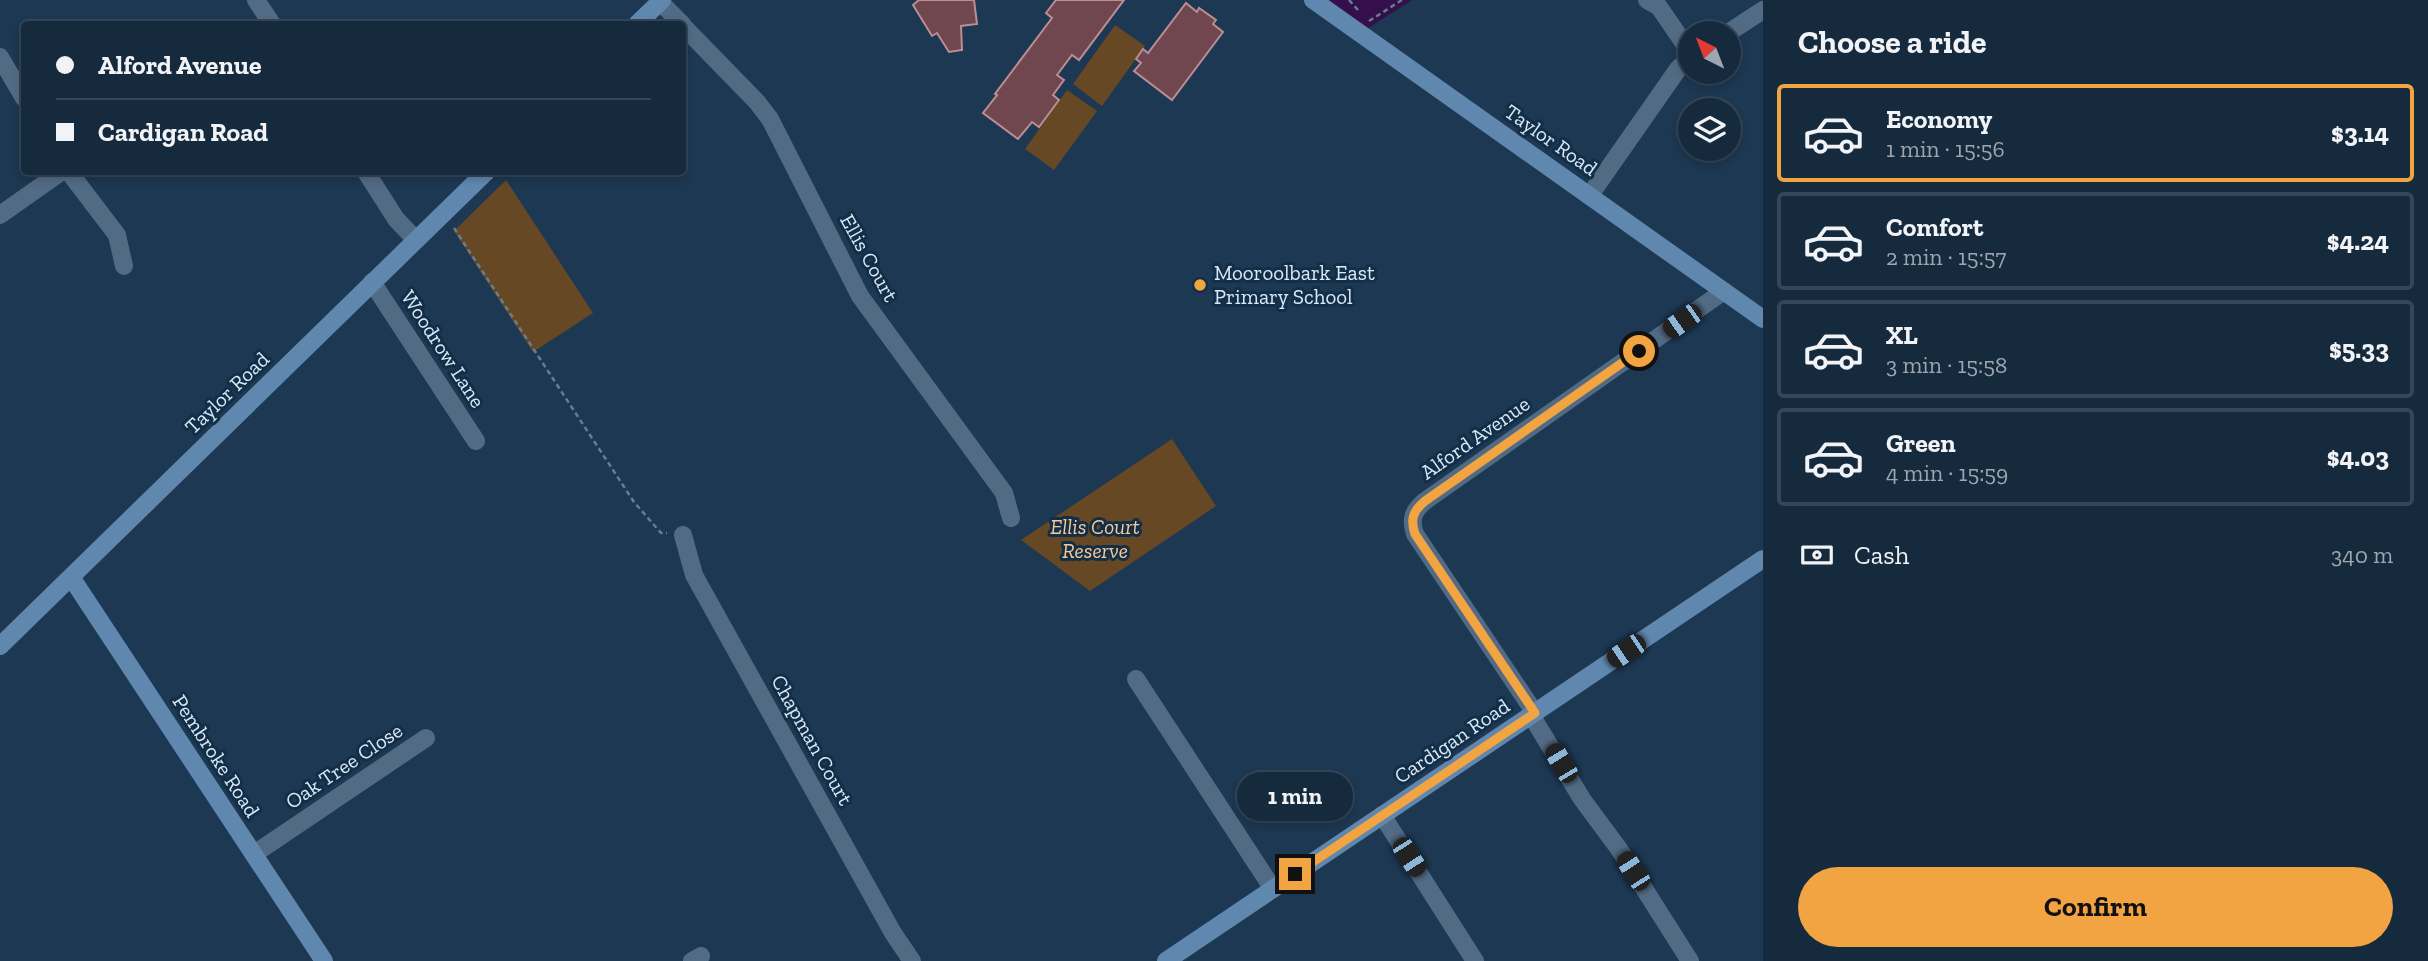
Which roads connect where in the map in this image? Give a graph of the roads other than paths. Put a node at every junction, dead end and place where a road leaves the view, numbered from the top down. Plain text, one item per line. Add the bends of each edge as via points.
1 (256, 0) edge
2 (1313, 0) edge
3 (1647, 0) edge
4 (661, 1) edge
5 (1763, 10) edge
6 (270, 21) edge
7 (640, 21) edge
8 (678, 21) edge
9 (1741, 24) edge
10 (686, 29) edge
11 (1678, 35) edge
12 (0, 57) edge
13 (1678, 69) edge
14 (21, 93) edge
15 (57, 175) edge
16 (71, 175) edge
17 (368, 175) edge
18 (483, 175) edge
19 (1590, 195) junction
20 (0, 215) edge
21 (415, 239) junction
22 (124, 266) dead end
23 (372, 282) junction
24 (1724, 291) junction
25 (1763, 319) edge
26 (476, 441) dead end
27 (1011, 518) dead end
28 (683, 536) road end
29 (1763, 559) edge
30 (71, 577) junction
31 (0, 646) edge
32 (1136, 678) dead end
33 (1533, 714) junction
34 (426, 738) dead end
35 (1382, 816) junction
36 (254, 854) junction
37 (1273, 889) junction
38 (324, 961) edge
39 (912, 961) edge
40 (1166, 961) edge
41 (1475, 961) edge
42 (1690, 961) edge

1 - 6 street
2 - 19 street, Taylor Road
3 - 11 street via 1659,7
4 - 7 street
4 - 8 street, Ellis Court
5 - 9 street
10 - 27 street, Ellis Court via 770,119 860,296 1004,493
12 - 14 street
13 - 19 street
15 - 20 street
16 - 22 street via 117,235
17 - 21 street
18 - 21 street, Taylor Road
19 - 24 street, Taylor Road
21 - 23 street, Taylor Road
23 - 26 street, Woodrow Lane
23 - 30 street, Taylor Road
24 - 25 street, Taylor Road
24 - 33 street, Alford Avenue via 1425,501 1412,517 1415,534
28 - 39 street, Chapman Court via 694,575
29 - 33 street, Cardigan Road
30 - 31 street, Taylor Road
30 - 36 street, Pembroke Road
32 - 37 street
33 - 35 street, Cardigan Road
33 - 42 street, Alford Avenue via 1582,799
34 - 36 street, Oak Tree Close
35 - 37 street, Cardigan Road
35 - 41 street
36 - 38 street, Pembroke Road
37 - 40 street, Cardigan Road

